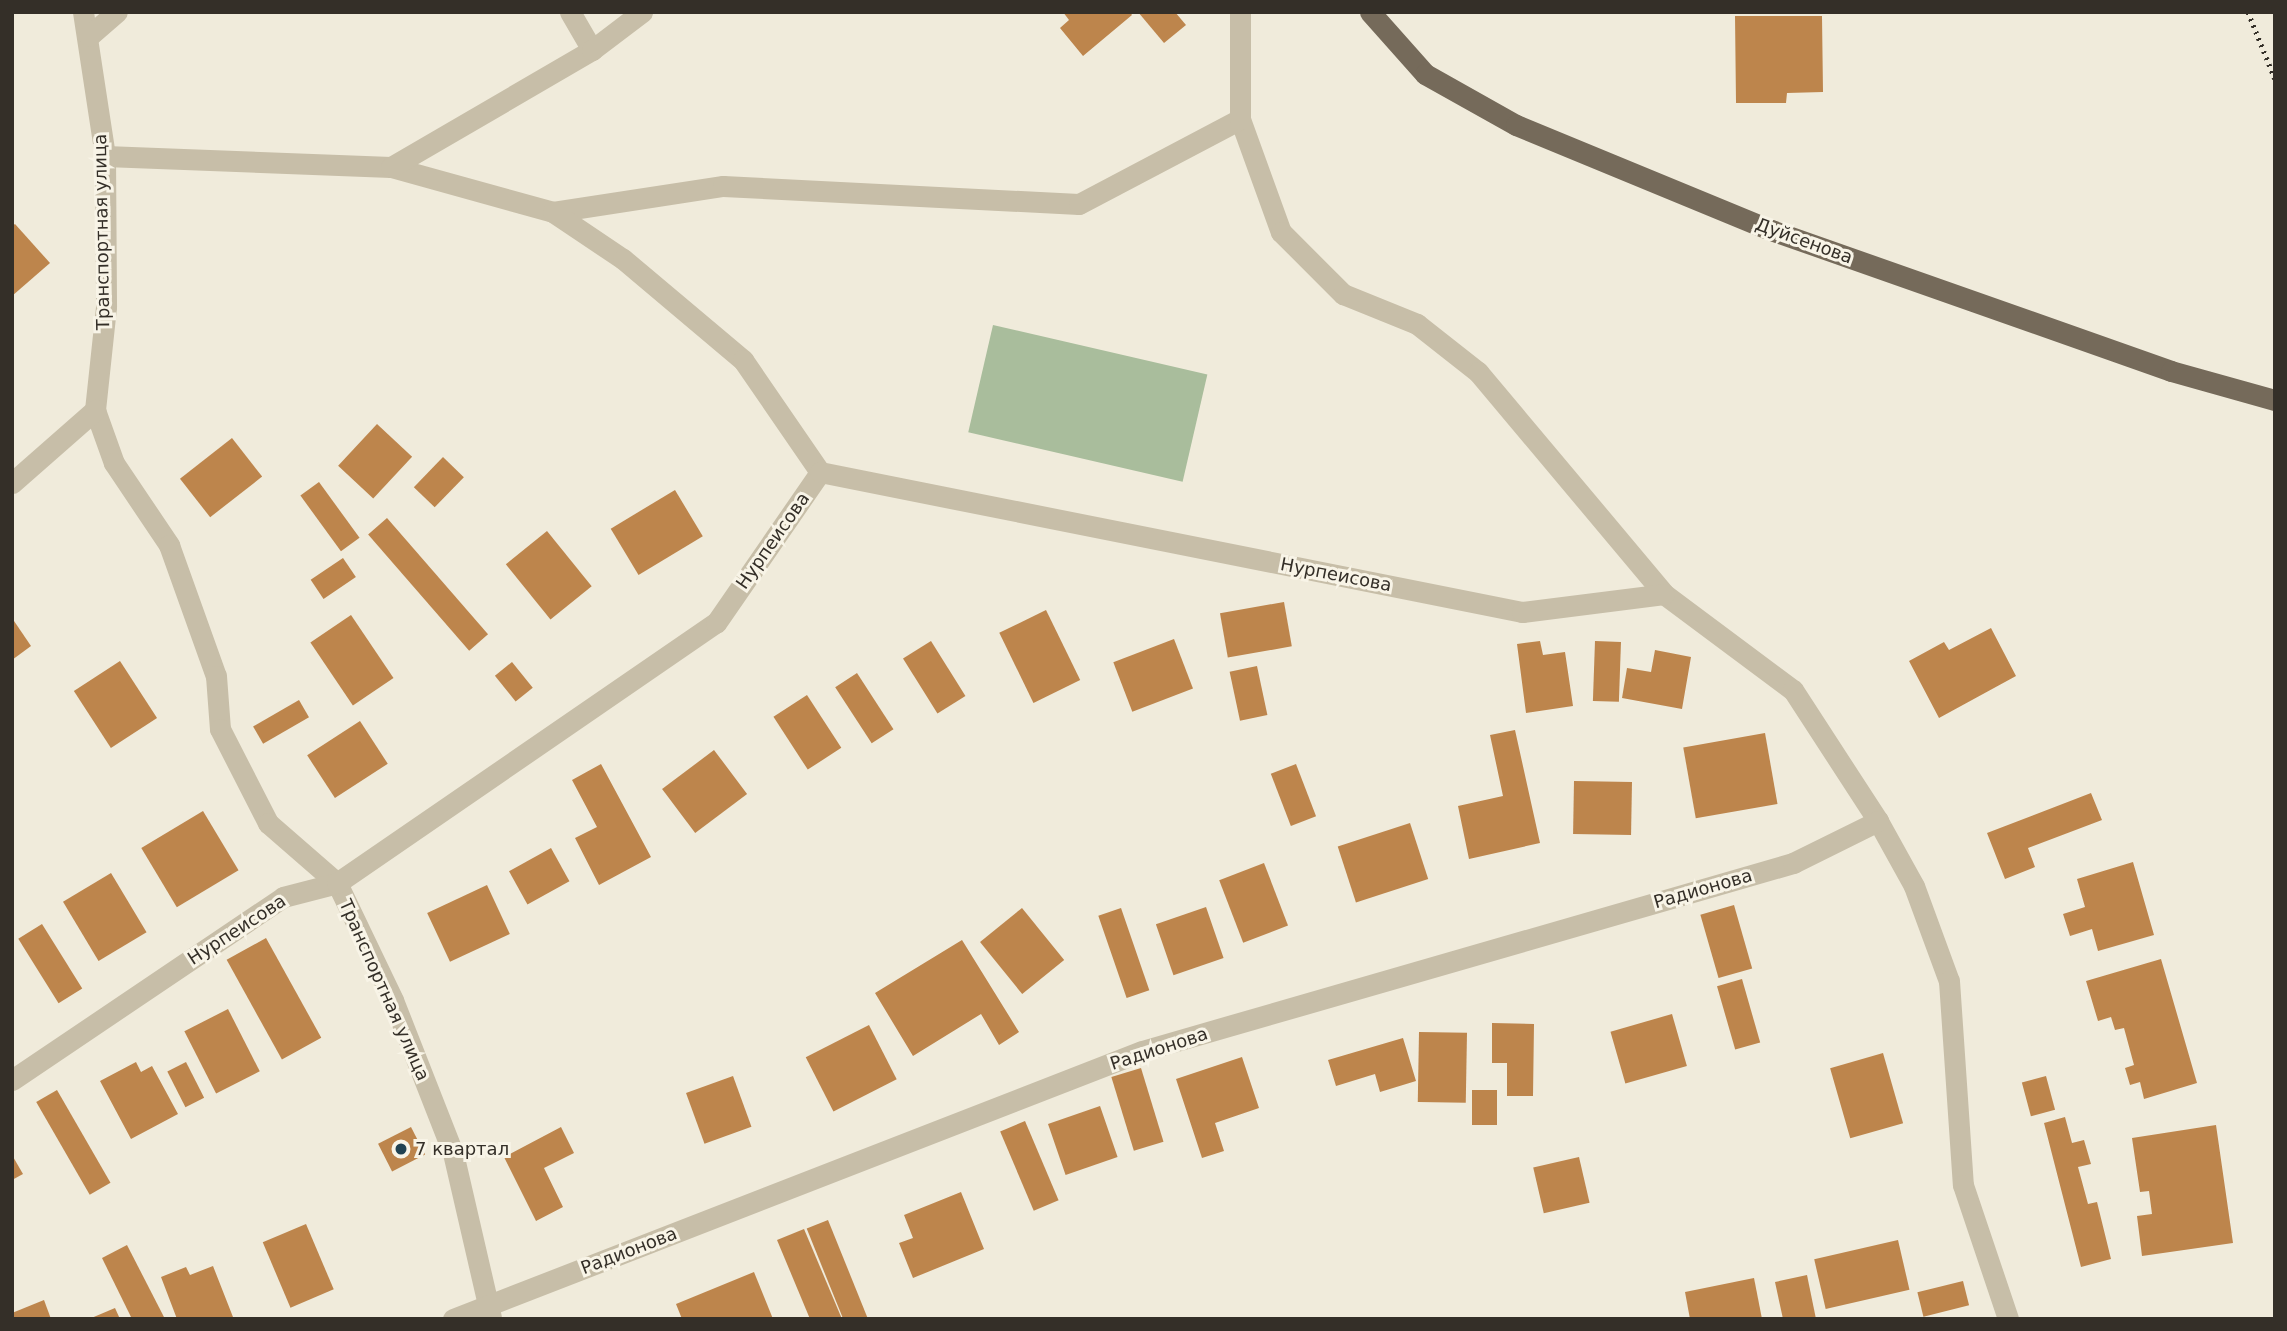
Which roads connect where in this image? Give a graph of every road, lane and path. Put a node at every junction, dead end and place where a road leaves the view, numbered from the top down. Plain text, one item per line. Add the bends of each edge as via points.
1 (83, 12) edge
2 (117, 12) edge
3 (570, 12) edge
4 (642, 12) edge
5 (1240, 12) edge
6 (1370, 12) edge
7 (89, 36) junction
8 (592, 50) junction
9 (1240, 119) junction
10 (105, 156) junction
11 (391, 167) junction
12 (553, 212) junction
13 (2275, 400) edge
14 (95, 410) junction
15 (820, 472) junction
16 (12, 483) edge
17 (1664, 594) junction
18 (1878, 821) junction
19 (337, 884) junction
20 (12, 1080) edge
21 (491, 1312) edge
22 (453, 1319) edge
23 (2008, 1319) edge

1 - 7 street, Транспортная улица
2 - 7 street
3 - 8 street
4 - 8 street
5 - 9 street
6 - 13 main road, Дуйсенова via 1424,74 1516,125 1771,230 2171,372
7 - 10 street, Транспортная улица
8 - 11 street
9 - 12 street via 1079,204 723,186
9 - 17 street via 1281,232 1343,295 1416,324 1478,372
10 - 11 street
10 - 14 street, Транспортная улица via 106,307
11 - 12 street
12 - 15 street via 623,259 743,360
14 - 16 street
14 - 19 street, Транспортная улица via 114,463 169,545 216,677 220,729 268,823
15 - 17 street, Нурпеисова via 1522,612
15 - 19 street, Нурпеисова via 716,623
17 - 18 street via 1793,690
18 - 21 street, Радионова via 1793,863 1142,1051
18 - 23 street via 1914,886 1949,981 1963,1185
19 - 20 street, Нурпеисова via 283,897
19 - 21 street, Транспортная улица via 393,1000 453,1153
21 - 22 street, Радионова

